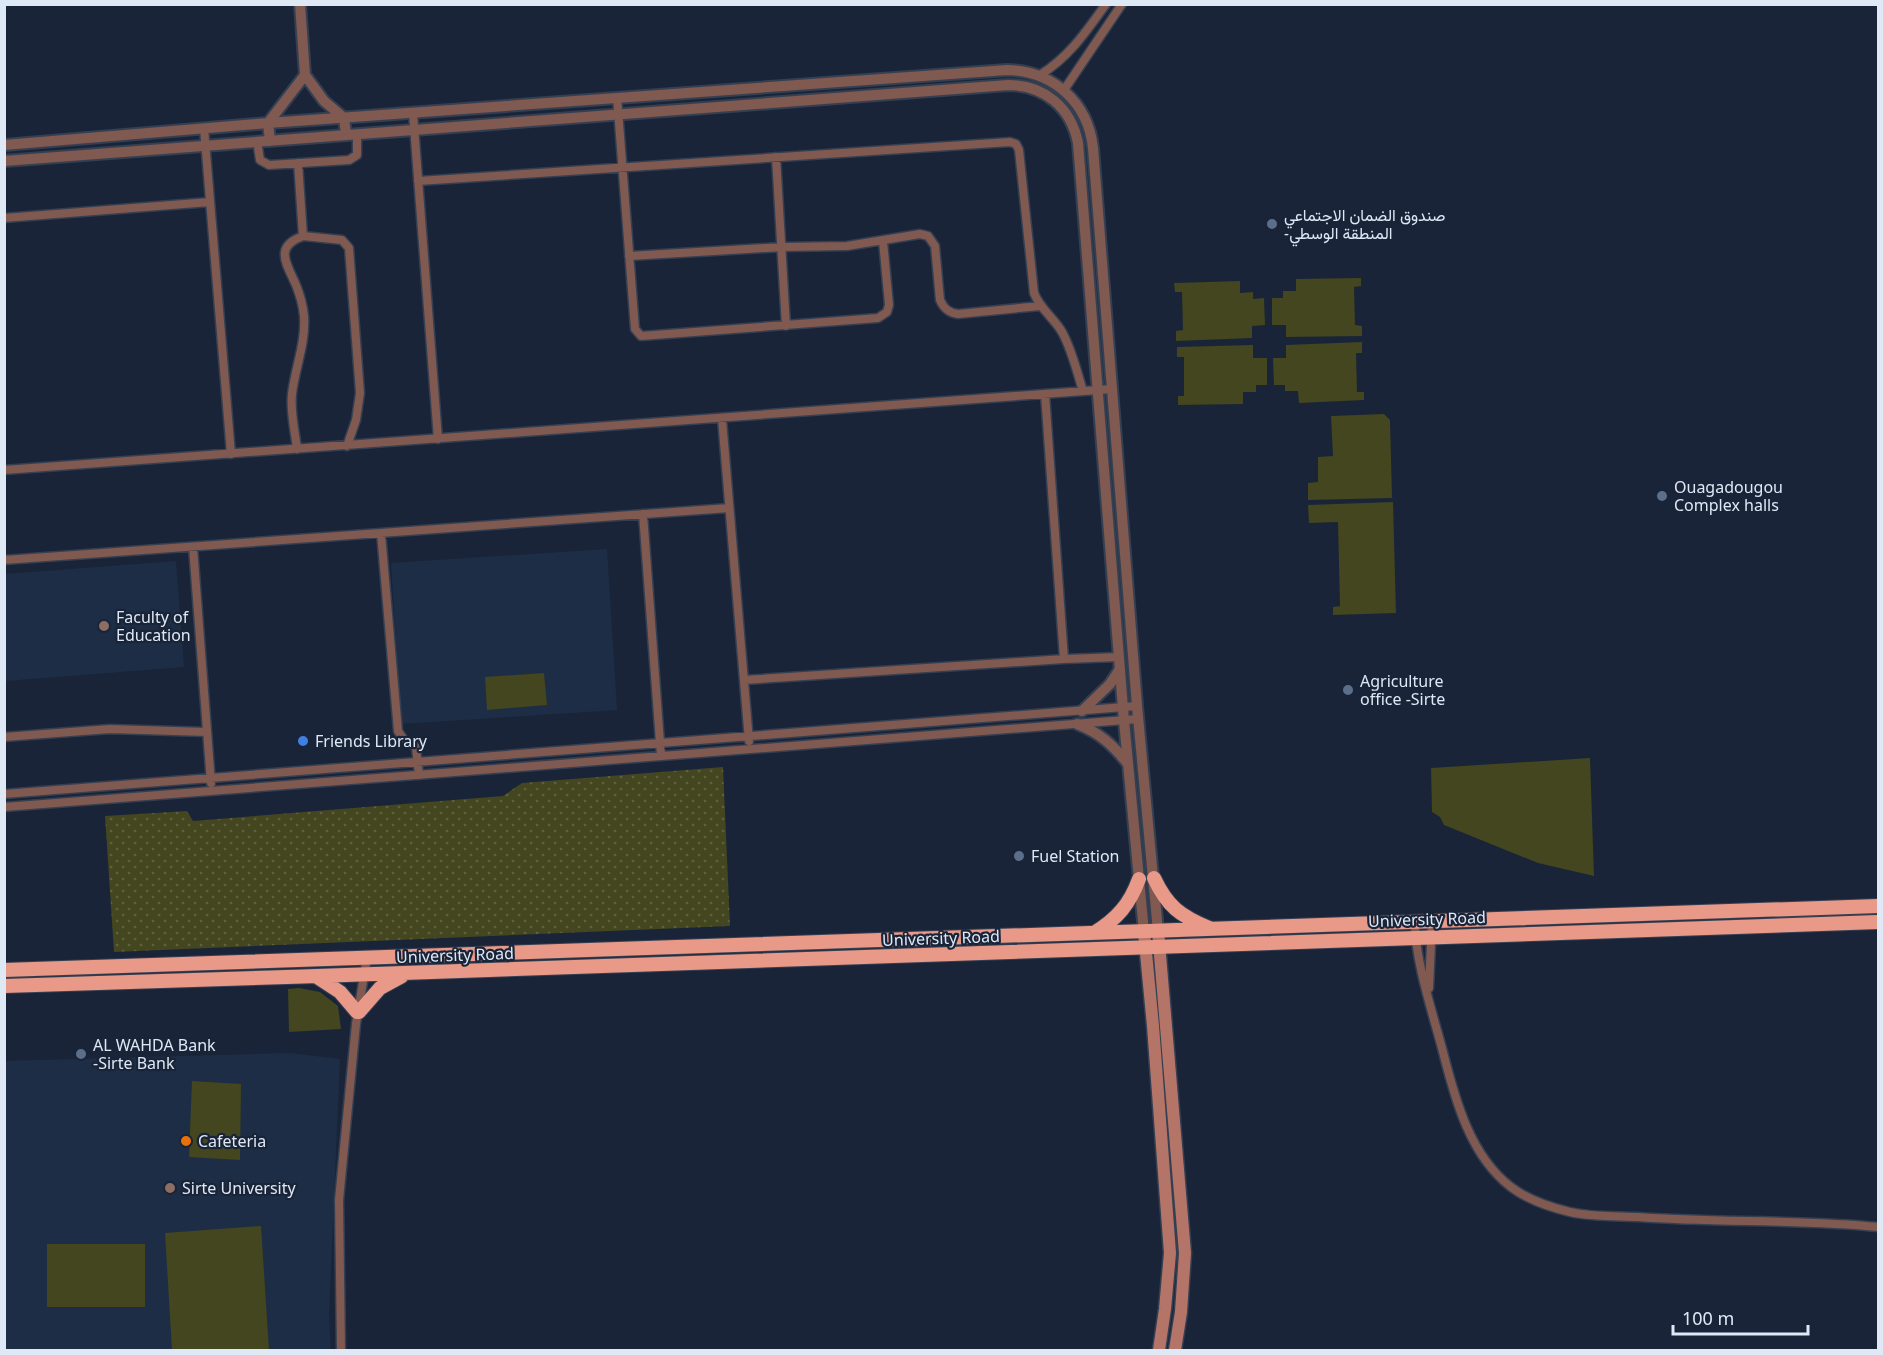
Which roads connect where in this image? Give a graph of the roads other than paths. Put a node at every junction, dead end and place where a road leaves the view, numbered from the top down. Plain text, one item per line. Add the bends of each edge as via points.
1 (300, 4) edge
2 (1106, 4) edge
3 (1122, 4) edge
4 (305, 75) junction
5 (1040, 75) junction
6 (1035, 89) junction
7 (1064, 90) junction
8 (618, 97) junction
9 (1082, 112) junction
10 (412, 113) junction
11 (619, 114) junction
12 (344, 118) junction
13 (1069, 118) junction
14 (268, 123) junction
15 (204, 128) junction
16 (414, 129) junction
17 (352, 134) junction
18 (257, 141) junction
19 (270, 141) junction
20 (4, 145) edge
21 (205, 145) junction
22 (777, 156) junction
23 (4, 161) edge
24 (298, 163) junction
25 (623, 168) junction
26 (418, 182) junction
27 (210, 202) junction
28 (4, 218) edge
29 (303, 237) junction
30 (883, 241) junction
31 (782, 247) junction
32 (629, 256) junction
33 (1040, 306) junction
34 (786, 326) junction
35 (1112, 389) junction
36 (1098, 390) junction
37 (1083, 391) junction
38 (1045, 394) junction
39 (722, 419) junction
40 (438, 439) junction
41 (347, 446) junction
42 (297, 449) junction
43 (231, 454) junction
44 (4, 470) edge
45 (729, 508) junction
46 (643, 514) junction
47 (381, 533) junction
48 (193, 547) junction
49 (4, 560) edge
50 (1119, 657) junction
51 (1065, 659) junction
52 (1120, 669) junction
53 (744, 680) junction
54 (1137, 706) junction
55 (1123, 707) junction
56 (1082, 711) junction
57 (1138, 719) junction
58 (1124, 721) junction
59 (1077, 724) junction
60 (207, 732) junction
61 (749, 736) junction
62 (4, 737) edge
63 (660, 743) junction
64 (750, 749) junction
65 (661, 756) junction
66 (418, 762) junction
67 (1129, 765) junction
68 (419, 775) junction
69 (211, 778) junction
70 (212, 791) junction
71 (4, 794) edge
72 (4, 807) edge
73 (1147, 878) junction
74 (1878, 906) edge
75 (1844, 908) junction
76 (1878, 922) edge
77 (1845, 923) junction
78 (1415, 929) junction
79 (1433, 929) junction
80 (1213, 930) junction
81 (1151, 932) junction
82 (1092, 934) junction
83 (990, 937) junction
84 (704, 947) junction
85 (1152, 947) junction
86 (991, 953) junction
87 (363, 958) junction
88 (706, 962) junction
89 (4, 970) edge
90 (409, 973) junction
91 (361, 974) junction
92 (315, 976) junction
93 (4, 986) edge
94 (1428, 997) junction
95 (357, 1016) junction
96 (1878, 1227) edge
97 (341, 1350) edge
98 (1159, 1350) edge
99 (1175, 1350) edge

1 - 4 street
2 - 5 street via 1072,50
3 - 7 street
4 - 12 street via 324,101
4 - 14 street
5 - 6 street
5 - 7 street
5 - 8 street via 1007,70
6 - 11 street via 1008,85
6 - 13 street via 1056,101
7 - 9 street
8 - 10 street
8 - 11 street
9 - 13 street
9 - 35 street via 1093,148
10 - 12 street
10 - 16 street
11 - 16 street
11 - 25 street
12 - 14 street
12 - 17 street
13 - 36 street via 1078,143
14 - 15 street
14 - 19 street
15 - 20 street
15 - 21 street
16 - 17 street
16 - 26 street
17 - 19 street
17 - 24 street via 358,150 354,159
18 - 19 street
18 - 21 street
18 - 24 street via 258,155 264,163
21 - 23 street
21 - 27 street
22 - 25 street
22 - 31 street
22 - 33 street via 1016,144 1033,287
24 - 29 street
25 - 26 street
25 - 32 street
26 - 40 street
27 - 28 street
27 - 43 street
29 - 41 street via 342,240 349,248 360,393
29 - 42 street via 291,241 285,249 304,317 304,338 292,395
30 - 31 street
30 - 33 street via 920,234 931,239 936,250 940,300 950,312
30 - 34 street via 889,301 884,315
31 - 32 street
31 - 34 street
32 - 34 street via 635,329 641,336
33 - 37 street via 1065,339
35 - 36 street
35 - 54 street
36 - 37 street
36 - 50 street
37 - 38 street
38 - 39 street
38 - 51 street
39 - 40 street
39 - 45 street
40 - 41 street
41 - 42 street
42 - 43 street
43 - 44 street
45 - 46 street
45 - 53 street
46 - 47 street
46 - 63 street
47 - 48 street
47 - 66 street via 398,731 416,747
48 - 49 street
48 - 60 street
50 - 51 street
50 - 52 street
51 - 53 street
52 - 55 street
52 - 56 street
53 - 61 street
54 - 55 street
54 - 57 street
55 - 56 street
55 - 58 street
56 - 61 street
57 - 58 street
57 - 73 street
58 - 59 street
58 - 67 street
59 - 64 street
59 - 67 street via 1107,739
60 - 62 street via 110,729
60 - 69 street
61 - 63 street
61 - 64 street
63 - 65 street
63 - 66 street
64 - 65 street
65 - 68 street
66 - 68 street
66 - 69 street
67 - 73 street
68 - 70 street
69 - 70 street
69 - 71 street
70 - 72 street
73 - 80 highway via 1171,906
73 - 81 street
73 - 82 highway via 1118,916
74 - 75 highway, University Road
75 - 77 highway
75 - 79 highway, University Road
76 - 77 highway, University Road
77 - 79 highway, University Road
78 - 79 highway, University Road
78 - 80 highway, University Road
78 - 85 highway, University Road
78 - 94 street
79 - 94 street
80 - 81 highway, University Road
81 - 82 highway, University Road
81 - 85 main road
82 - 83 highway, University Road
83 - 84 highway, University Road
83 - 86 highway
84 - 87 highway, University Road
84 - 88 highway
85 - 86 highway, University Road
85 - 98 main road via 1170,1253
85 - 99 main road via 1185,1253
86 - 88 highway, University Road
87 - 89 highway, University Road
87 - 91 street
88 - 90 highway, University Road
90 - 91 highway, University Road
90 - 95 highway via 380,988
91 - 92 highway, University Road
91 - 95 street
92 - 93 highway, University Road
92 - 95 highway via 340,992
94 - 96 street via 1470,1134 1511,1187 1536,1202 1572,1213
95 - 97 street via 339,1200

